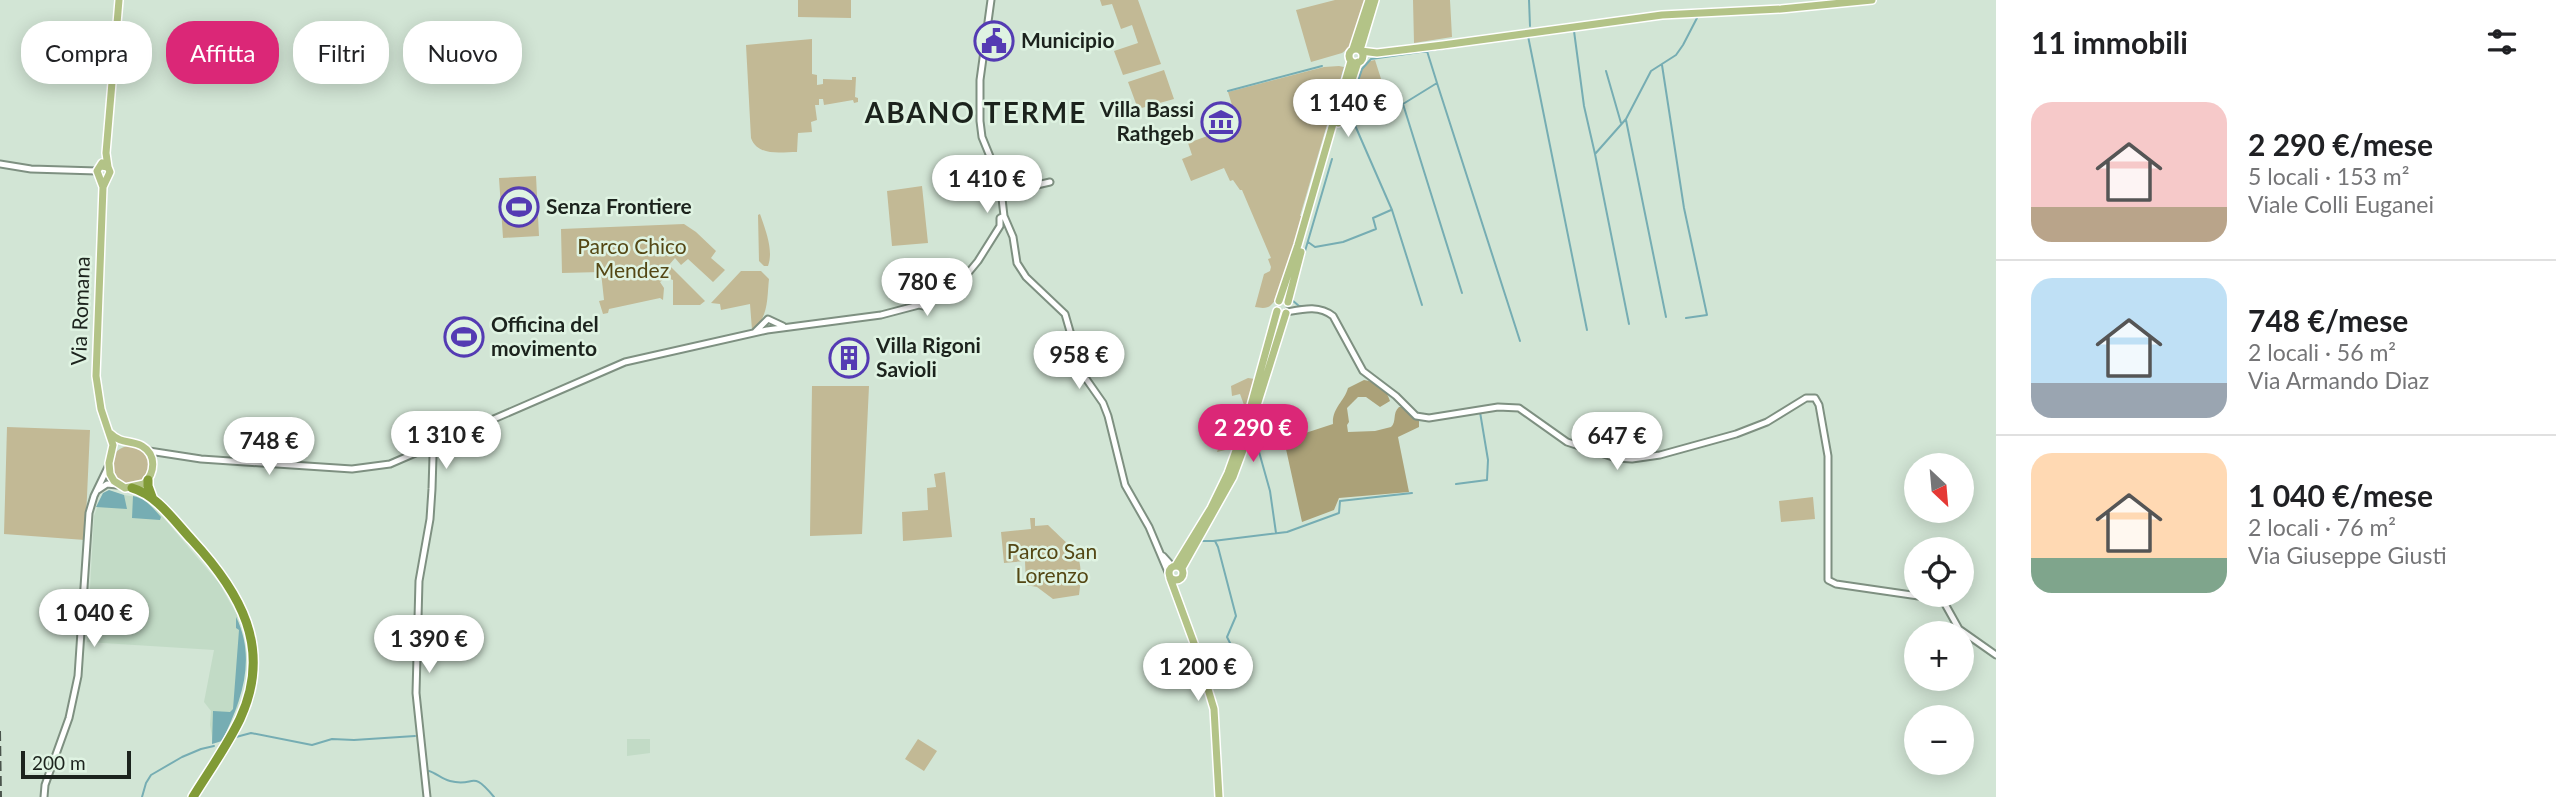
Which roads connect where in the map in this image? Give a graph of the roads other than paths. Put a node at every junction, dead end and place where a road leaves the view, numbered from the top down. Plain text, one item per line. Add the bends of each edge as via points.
1 (118, 0) edge
2 (991, 0) edge
3 (1369, 0) edge
4 (1374, 0) edge
5 (1872, 0) edge
6 (1357, 55) junction
7 (0, 163) edge
8 (103, 171) junction
9 (1050, 182) dead end
10 (1002, 193) junction
11 (1003, 226) junction
12 (1279, 301) junction
13 (1288, 303) junction
14 (1301, 309) junction
15 (1277, 311) junction
16 (1287, 313) junction
17 (111, 435) junction
18 (129, 443) junction
19 (430, 448) junction
20 (147, 450) junction
21 (163, 454) junction
22 (111, 456) junction
23 (153, 465) junction
24 (108, 467) junction
25 (148, 480) junction
26 (120, 485) junction
27 (132, 488) junction
28 (98, 490) junction
29 (152, 497) junction
30 (1174, 571) junction
31 (1996, 655) edge
32 (44, 797) edge
33 (193, 797) edge
34 (427, 797) edge
35 (1219, 797) edge

1 - 8 main road, Via Romana
2 - 10 street via 980,80 980,121
3 - 6 main road
4 - 6 main road
5 - 6 main road via 1649,16
6 - 12 main road
6 - 13 main road
7 - 8 street via 31,169
8 - 17 main road, Via Romana via 96,376
9 - 10 street
10 - 11 street
11 - 19 street via 964,278 921,303 881,315 769,327 625,362
11 - 30 street via 1011,232 1021,271 1065,314 1082,373 1108,416 1125,485
12 - 13 main road
12 - 15 main road
13 - 14 street
13 - 16 main road
14 - 16 street
14 - 31 street via 1332,316 1363,371 1416,416 1519,408 1558,437 1616,458 1660,456 1736,434 1767,422 1806,398 1815,398 1828,456 1828,580 1939,599 1959,629
15 - 16 main road
15 - 30 main road via 1228,473
16 - 30 main road via 1233,477
17 - 18 main road
17 - 22 main road, Via Romana
18 - 20 main road
18 - 22 main road
19 - 21 street via 363,469
19 - 34 street via 432,489 419,581 416,693
20 - 21 street
20 - 23 main road
21 - 23 street
22 - 24 main road
23 - 25 main road
24 - 26 main road
24 - 28 street
25 - 27 main road
25 - 29 highway
26 - 27 main road
26 - 28 street via 107,484
27 - 29 highway
28 - 32 street via 89,513 78,676
29 - 33 highway via 224,577 251,638 252,676 245,706
30 - 35 main road via 1214,709

